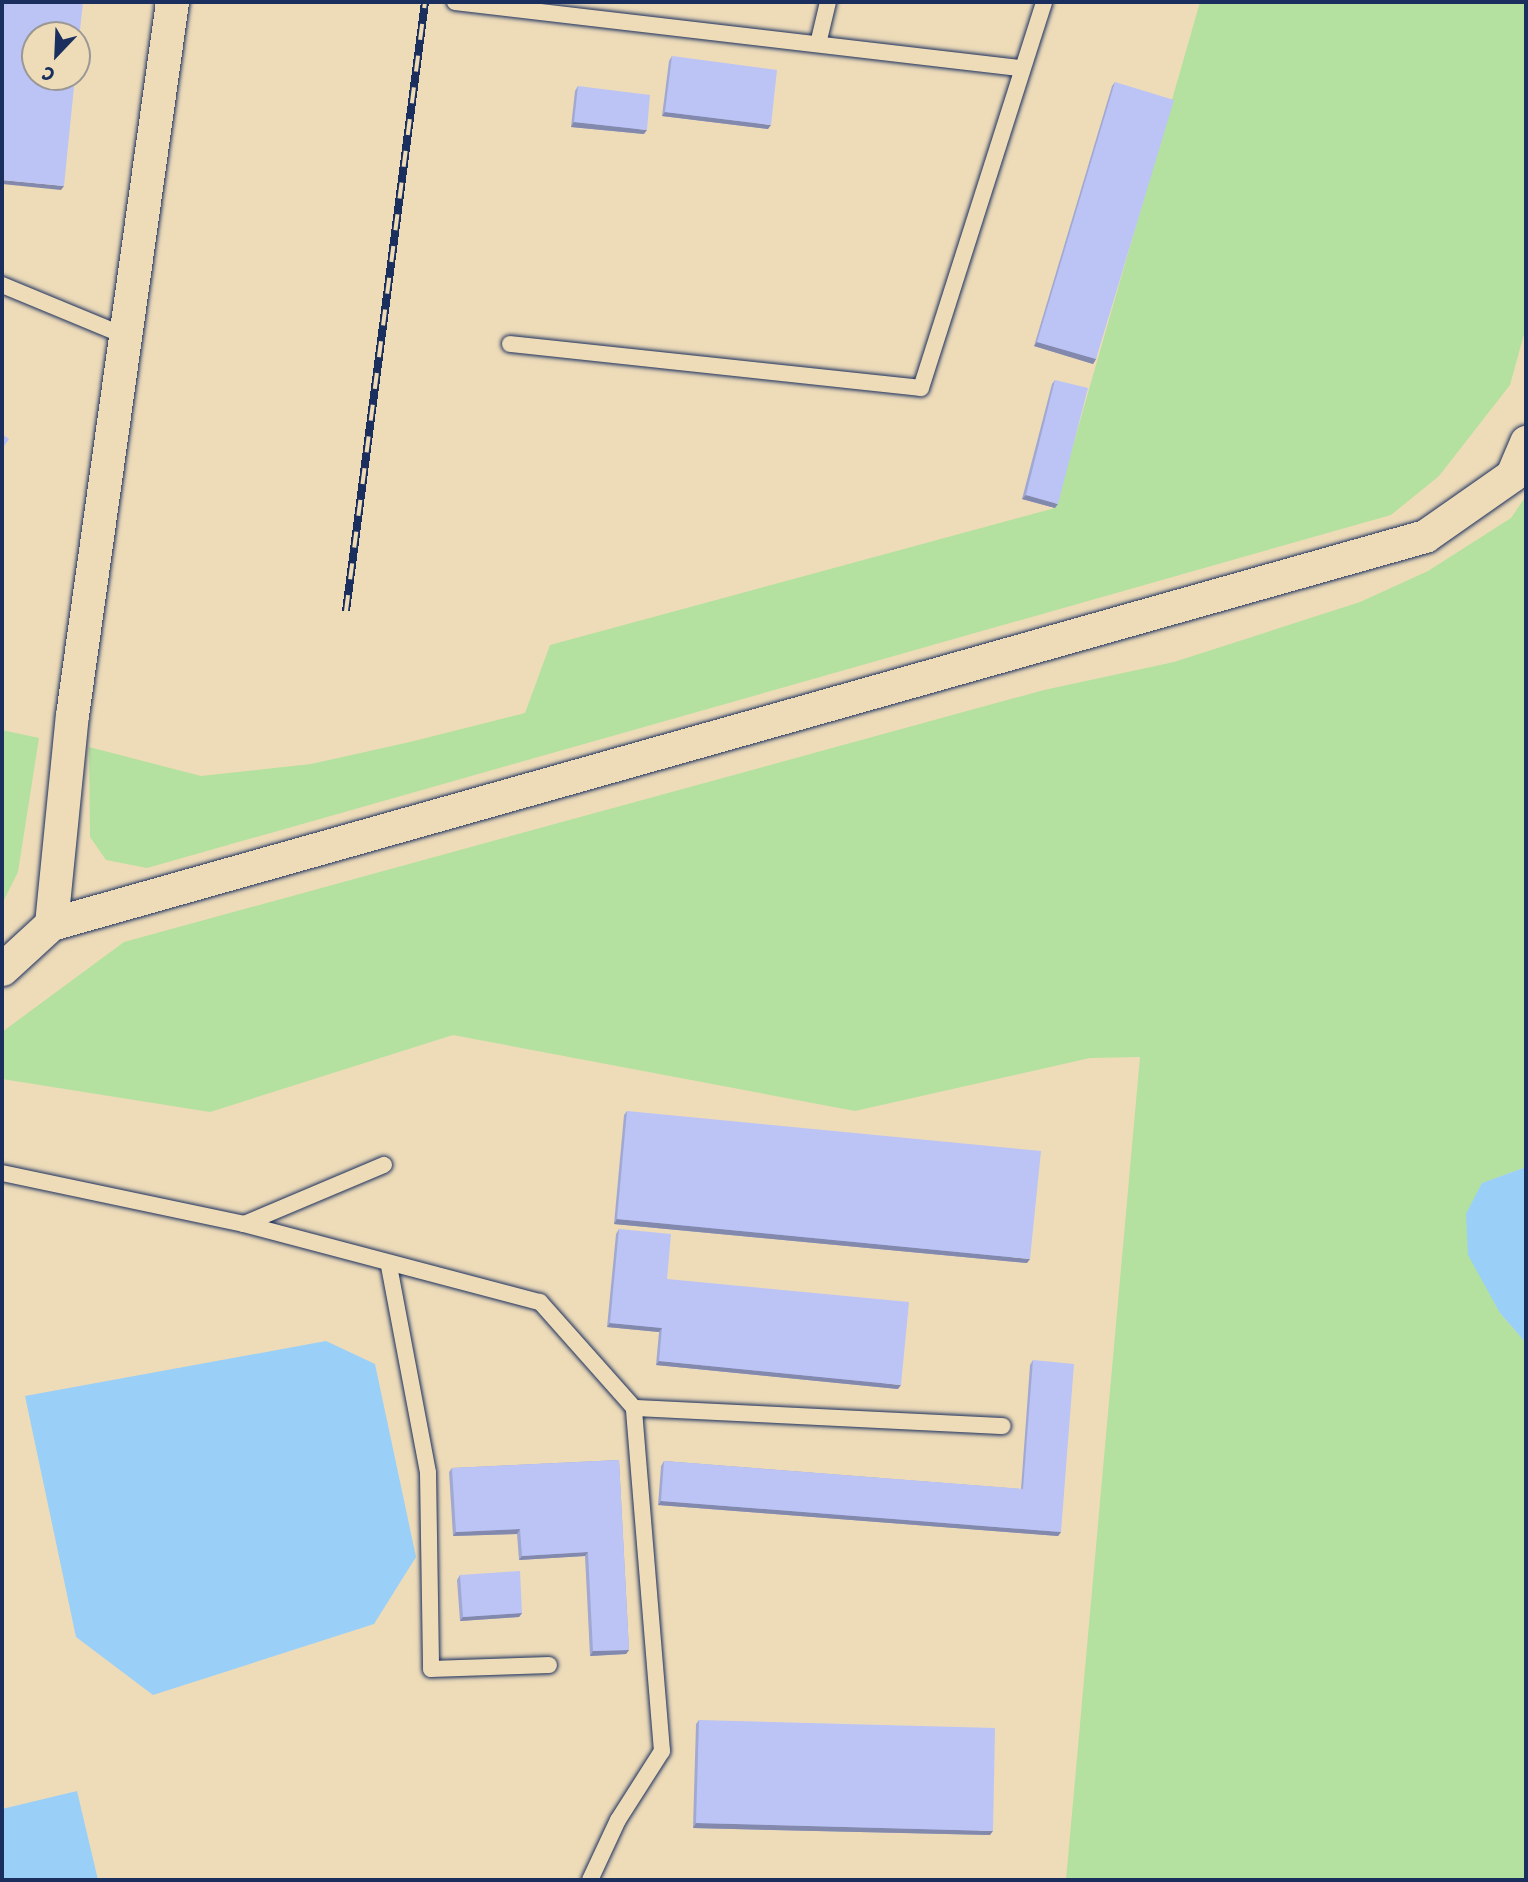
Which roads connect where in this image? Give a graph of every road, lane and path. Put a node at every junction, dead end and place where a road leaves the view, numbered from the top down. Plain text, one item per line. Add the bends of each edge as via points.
1 (172, 2) edge
2 (455, 2) edge
3 (828, 2) edge
4 (1044, 2) edge
5 (818, 44) junction
6 (1019, 68) junction
7 (2, 285) edge
8 (125, 336) junction
9 (510, 344) dead end
10 (1526, 442) edge
11 (51, 924) junction
12 (2, 969) edge
13 (384, 1165) dead end
14 (2, 1173) edge
15 (244, 1224) junction
16 (389, 1266) junction
17 (634, 1408) junction
18 (1003, 1426) dead end
19 (549, 1665) dead end
20 (590, 1880) edge

1 - 8 street
2 - 5 lane
3 - 5 lane
4 - 6 lane
5 - 6 lane
6 - 9 lane via 921,388
7 - 8 lane
8 - 11 street via 72,715
10 - 11 street via 1511,475 1425,536
11 - 12 street
13 - 15 lane
14 - 15 lane
15 - 16 lane
16 - 17 lane via 540,1302
16 - 19 lane via 428,1473 431,1669
17 - 18 lane
17 - 20 lane via 662,1751 618,1820

